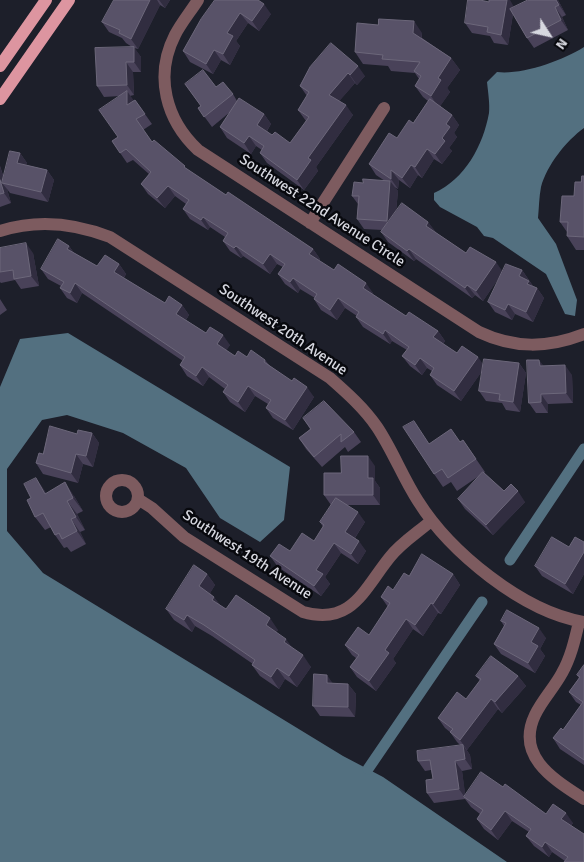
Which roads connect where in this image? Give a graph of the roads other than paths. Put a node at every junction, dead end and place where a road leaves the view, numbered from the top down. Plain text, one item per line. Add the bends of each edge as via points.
1 (46, 0) edge
2 (69, 0) edge
3 (198, 0) edge
4 (0, 66) edge
5 (0, 99) edge
6 (384, 108) dead end
7 (310, 223) junction
8 (0, 231) edge
9 (584, 334) edge
10 (138, 499) dead end
11 (431, 522) junction
12 (582, 622) edge
13 (584, 799) edge

1 - 4 main road
2 - 5 main road
3 - 7 street, Southwest 22nd Avenue Circle via 176,33 165,66 165,90 176,123 198,150
6 - 7 street
7 - 9 street, Southwest 22nd Avenue Circle via 491,338 539,346
8 - 11 street, Southwest 20th Avenue via 39,224 63,224 87,229 121,243 330,378 377,427
10 - 11 street, Southwest 19th Avenue via 184,537 303,612 314,615 336,614 356,602 391,555
11 - 12 street, Southwest 20th Avenue via 471,562 518,595 551,612
12 - 13 street via 567,664 534,717 530,740 537,762 544,771

